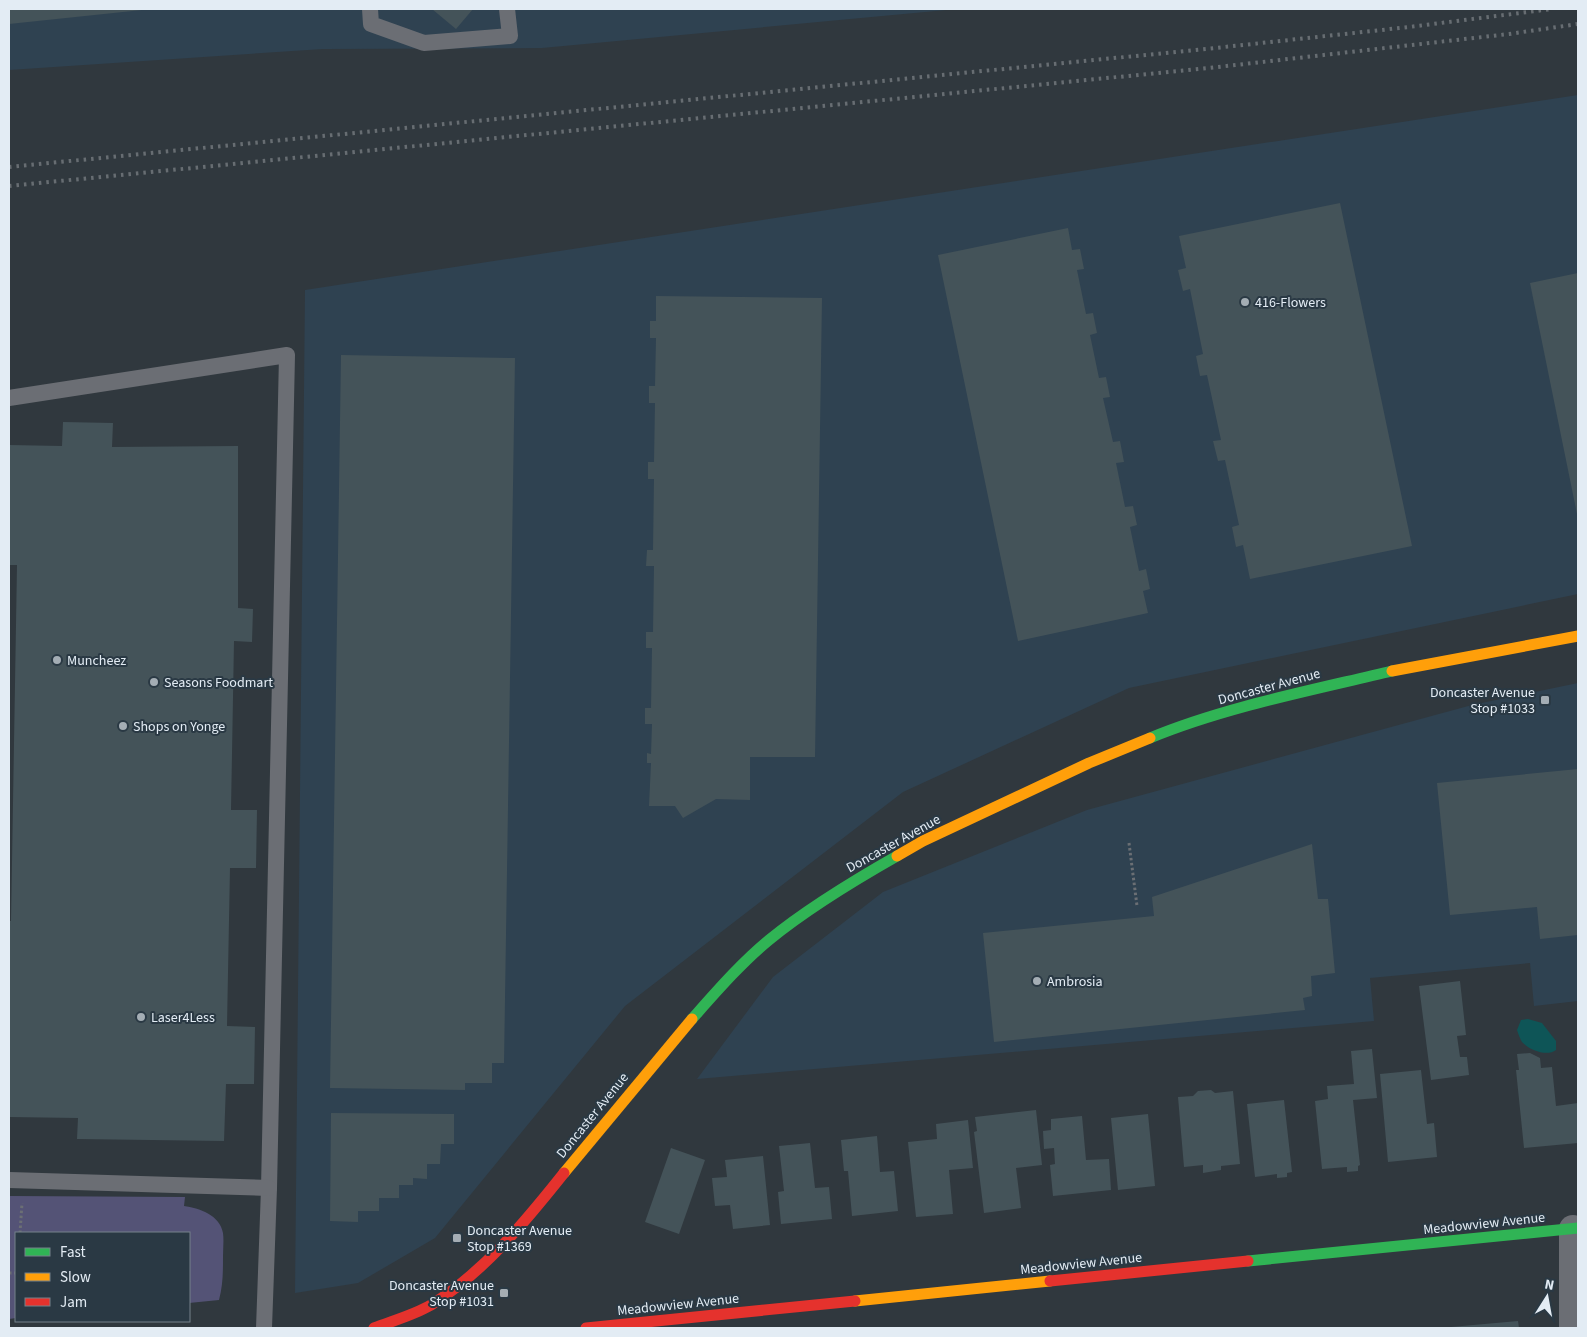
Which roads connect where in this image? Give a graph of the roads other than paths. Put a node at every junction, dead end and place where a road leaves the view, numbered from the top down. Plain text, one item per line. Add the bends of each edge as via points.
1 (370, 9) edge
2 (507, 9) edge
3 (9, 398) edge
4 (1578, 636) edge
5 (16, 1180) edge
6 (269, 1188) junction
7 (1576, 1229) edge
8 (264, 1328) edge
9 (374, 1328) edge
10 (586, 1328) edge
11 (1573, 1328) edge

1 - 2 lane via 371,24 424,44 510,36
3 - 6 lane via 287,355
4 - 9 street, Doncaster Avenue via 1395,670 1264,702 1172,729 1089,763 923,841 842,888 768,941 680,1032 524,1221 468,1278 429,1306
5 - 6 lane
6 - 8 lane
7 - 10 street, Meadowview Avenue
7 - 11 street

